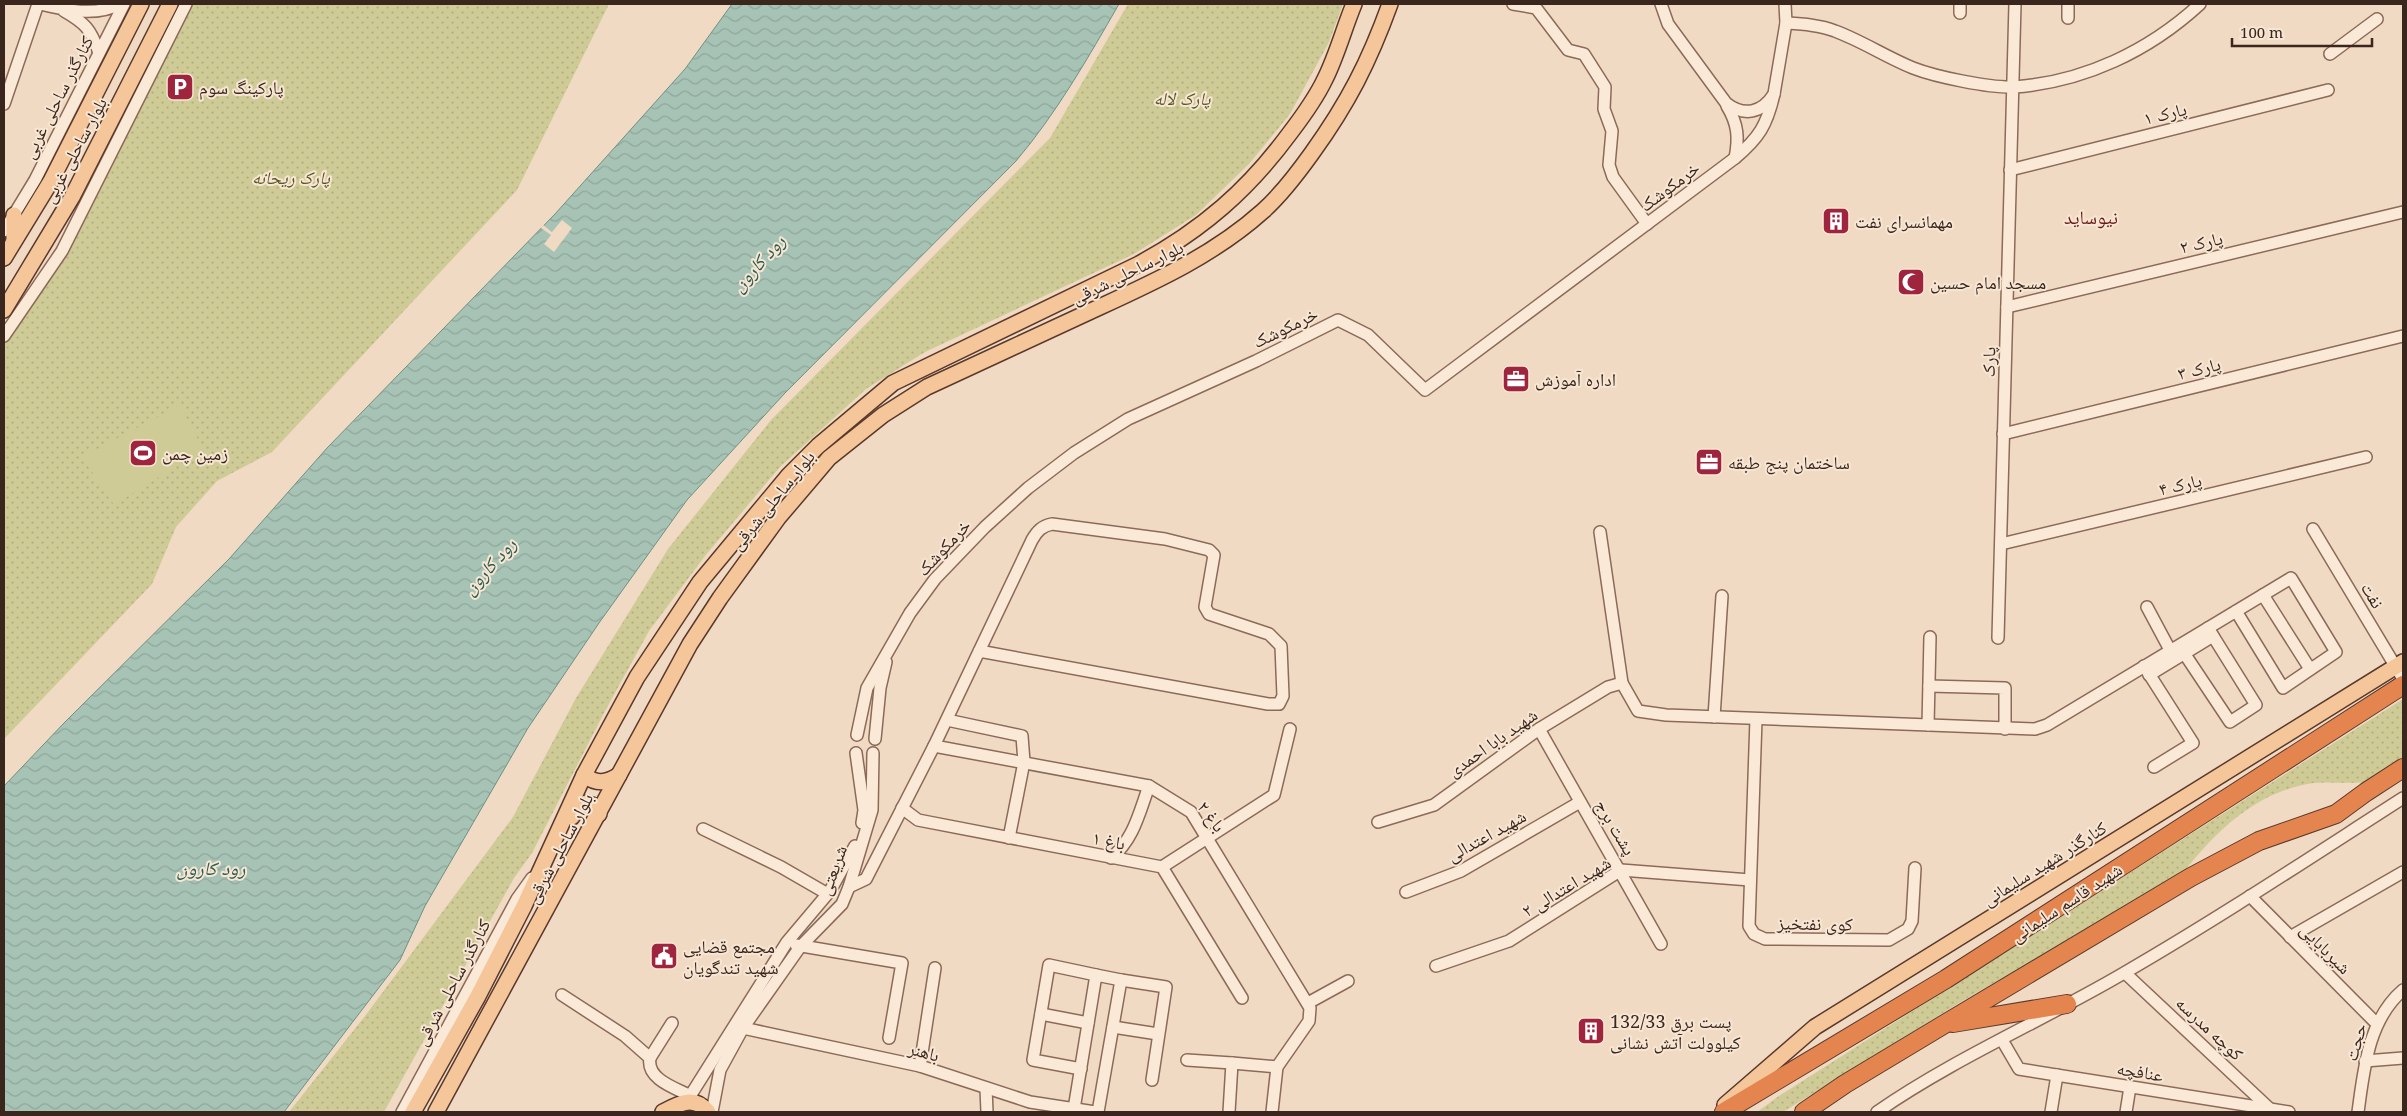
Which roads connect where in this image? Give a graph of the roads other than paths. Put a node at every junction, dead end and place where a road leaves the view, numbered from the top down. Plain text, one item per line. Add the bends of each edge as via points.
1 (39, 4) edge
2 (120, 4) edge
3 (124, 4) edge
4 (141, 4) edge
5 (170, 4) edge
6 (186, 4) edge
7 (1354, 4) edge
8 (1364, 4) edge
9 (1390, 4) edge
10 (1513, 4) edge
11 (1661, 4) edge
12 (1785, 4) edge
13 (2015, 4) edge
14 (2068, 4) edge
15 (2200, 4) edge
16 (60, 9) junction
17 (2068, 18) dead end
18 (2377, 19) dead end
19 (1786, 23) junction
20 (99, 53) junction
21 (2330, 54) dead end
22 (1325, 79) junction
23 (2012, 87) junction
24 (2328, 90) dead end
25 (1774, 94) junction
26 (1726, 103) junction
27 (4, 104) edge
28 (1735, 158) junction
29 (2010, 170) junction
30 (2403, 212) edge
31 (14, 215) joint
32 (1647, 224) junction
33 (9, 236) edge
34 (4, 258) edge
35 (2007, 307) junction
36 (4, 310) edge
37 (4, 336) edge
38 (2403, 336) edge
39 (2003, 434) junction
40 (2366, 456) dead end
41 (2313, 529) dead end
42 (1600, 532) dead end
43 (2000, 544) junction
44 (2263, 594) junction
45 (1722, 596) dead end
46 (2147, 607) dead end
47 (2236, 611) junction
48 (2210, 632) junction
49 (1930, 637) dead end
50 (1998, 638) dead end
51 (2170, 650) junction
52 (889, 651) junction
53 (979, 651) junction
54 (2184, 653) junction
55 (2310, 669) junction
56 (2401, 669) edge
57 (2147, 670) junction
58 (1622, 683) junction
59 (2403, 685) edge
60 (1929, 686) junction
61 (1714, 717) junction
62 (1756, 718) junction
63 (947, 720) junction
64 (1928, 726) junction
65 (1290, 729) dead end
66 (1539, 729) junction
67 (2005, 729) junction
68 (857, 735) junction
69 (875, 739) junction
70 (934, 746) junction
71 (856, 753) junction
72 (874, 753) junction
73 (1024, 762) junction
74 (2154, 767) dead end
75 (2403, 768) edge
76 (584, 775) junction
77 (619, 775) junction
78 (1150, 786) junction
79 (2403, 798) edge
80 (1580, 802) junction
81 (902, 808) junction
82 (599, 814) junction
83 (1378, 822) dead end
84 (703, 829) dead end
85 (1009, 838) junction
86 (1208, 838) junction
87 (856, 853) junction
88 (1111, 858) junction
89 (542, 866) junction
90 (1162, 867) junction
91 (1915, 868) dead end
92 (1621, 870) junction
93 (2403, 872) edge
94 (1750, 880) junction
95 (850, 887) junction
96 (1406, 892) dead end
97 (826, 894) junction
98 (2250, 896) junction
99 (843, 900) junction
100 (835, 910) junction
101 (2290, 937) junction
102 (787, 942) junction
103 (1661, 944) dead end
104 (800, 947) junction
105 (1436, 966) dead end
106 (936, 968) dead end
107 (2124, 973) junction
108 (1096, 975) junction
109 (1120, 980) junction
110 (1348, 981) dead end
111 (2403, 990) edge
112 (562, 995) dead end
113 (1242, 998) dead end
114 (1308, 1003) junction
115 (2067, 1004) junction
116 (1041, 1014) junction
117 (672, 1023) dead end
118 (1088, 1023) junction
119 (2377, 1024) junction
120 (1943, 1025) junction
121 (1113, 1027) junction
122 (743, 1028) junction
123 (1158, 1034) junction
124 (889, 1038) dead end
125 (2002, 1040) junction
126 (650, 1058) junction
127 (2403, 1058) edge
128 (1187, 1060) dead end
129 (2365, 1061) junction
130 (1232, 1063) junction
131 (920, 1066) junction
132 (1277, 1067) junction
133 (1081, 1068) junction
134 (2058, 1075) junction
135 (1152, 1080) dead end
136 (1770, 1085) junction
137 (2130, 1087) junction
138 (986, 1088) junction
139 (689, 1098) junction
140 (1074, 1109) junction
141 (1885, 1110) edge
142 (2270, 1111) edge
143 (402, 1112) edge
144 (413, 1112) edge
145 (436, 1112) edge
146 (663, 1112) edge
147 (708, 1112) edge
148 (712, 1112) edge
149 (987, 1112) edge
150 (1097, 1112) edge
151 (1229, 1112) edge
152 (1272, 1112) edge
153 (1717, 1112) edge
154 (1724, 1112) edge
155 (1737, 1112) edge
156 (1804, 1112) edge
157 (2051, 1112) edge
158 (2126, 1112) edge
159 (2289, 1112) edge
160 (2358, 1112) edge

1 - 16 street
1 - 27 street
2 - 16 street via 95,12
3 - 20 street, کنارگذر ساحلی غربی
4 - 33 main road, بلوار ساحلی غربی via 51,181
5 - 36 main road, بلوار ساحلی غربی via 72,197
6 - 37 street via 62,251
7 - 22 main road, بلوار ساحلی شرقی
8 - 22 main road via 1345,54
9 - 77 main road, بلوار ساحلی شرقی via 1373,52 1351,95 1294,178 1265,210 1229,239 1149,284 927,387 883,415 829,458 778,518 720,598 663,692
10 - 32 street via 1536,8 1568,50 1584,54 1605,87 1604,109 1612,130 1609,165 1612,177
11 - 26 street via 1668,24
12 - 19 street, خرمکوشک
13 - 23 street, پارک
14 - 17 street
15 - 23 street via 2177,25 2139,50 2100,67
16 - 20 street via 84,23 94,36
18 - 21 street
19 - 23 street via 1834,30 1915,68 1959,80
19 - 25 street, خرمکوشک
20 - 31 street, کنارگذر ساحلی غربی
22 - 76 main road, بلوار ساحلی شرقی via 1306,112 1272,158 1212,218 1140,264 893,383 818,446 789,475 700,582 637,677
23 - 29 street, پارک
24 - 29 street, پارک ۱
25 - 26 street via 1768,104 1758,110 1735,110
25 - 28 street, خرمکوشک via 1764,127 1754,142
26 - 28 street via 1736,120 1739,139
28 - 32 street, خرمکوشک
29 - 35 street, پارک
30 - 35 street, پارک ۲
31 - 33 main road
32 - 52 street, خرمکوشک via 1425,390 1368,335 1338,320 1128,419 1036,482 985,527 935,579 910,613
33 - 34 main road, بلوار ساحلی غربی
35 - 39 street, پارک
38 - 39 street, پارک ۳
39 - 43 street, پارک
40 - 43 street, پارک ۴
41 - 56 street, نفت
42 - 58 street
43 - 50 street, پارک
44 - 47 street
44 - 55 street
44 - 55 street via 2291,578 2336,652
45 - 61 street
46 - 51 street
47 - 48 street
47 - 55 street via 2283,688
48 - 51 street
48 - 54 street
48 - 54 street via 2256,705 2230,722
49 - 60 street
51 - 57 street
52 - 68 street via 867,688
52 - 69 street via 880,688
53 - 53 street via 1036,532 1045,525 1165,539 1209,550 1214,555 1206,607 1209,614 1270,634 1281,646 1283,696 1279,704 1268,704
53 - 63 street
54 - 57 street
56 - 153 main road, کنارگذر شهید سلیمانی via 1815,1027
57 - 67 street via 2047,725 2035,729
57 - 74 street via 2193,742
58 - 61 street via 1638,711
58 - 66 street, شهید بابا احمدی via 1608,687
59 - 136 highway, شهید قاسم سلیمانی via 1946,979
60 - 64 street
60 - 67 street via 2005,688
61 - 62 street
62 - 64 street
62 - 94 street, کوی نفتخیز
63 - 70 street
63 - 73 street via 1022,736
64 - 67 street
65 - 86 street via 1274,795
66 - 80 street, پشت برج
66 - 83 street, شهید بابا احمدی via 1434,805
68 - 69 street via 867,733
68 - 71 street via 852,744
69 - 72 street
70 - 73 street, باغ ۲
70 - 81 street
71 - 72 street via 865,757
71 - 87 street, شریعتی via 864,810
72 - 87 street, شریعتی via 872,810
73 - 78 street, باغ ۲
73 - 85 street
75 - 120 highway via 2336,814 2259,841 2191,877
76 - 77 main road via 601,783
76 - 89 main road, بلوار ساحلی شرقی
77 - 82 main road, بلوار ساحلی شرقی
78 - 86 street, باغ ۲ via 1191,812
78 - 88 street via 1132,834 1124,848
79 - 98 street
80 - 92 street, پشت برج
80 - 96 street, شهید اعتدالی via 1461,871
81 - 85 street, باغ ۱ via 918,820
81 - 95 street via 866,879
82 - 89 main road via 591,803 578,806 559,843
82 - 145 main road, بلوار ساحلی شرقی
84 - 97 street
85 - 88 street, باغ ۱
86 - 90 street
86 - 114 street, باغ ۲
87 - 95 street, شریعتی
87 - 97 street, شریعتی
88 - 90 street, باغ ۱
89 - 143 street, کنارگذر ساحلی شرقی via 517,899
89 - 144 main road, بلوار ساحلی شرقی via 478,996
90 - 113 street
91 - 94 street, کوی نفتخیز via 1912,921 1908,929 1889,940 1875,942 1765,939 1754,934 1749,926
92 - 94 street, شهید اعتدالی ۲
92 - 103 street, پشت برج
92 - 105 street, شهید اعتدالی ۲ via 1509,941
93 - 101 street
95 - 99 street, شریعتی
97 - 99 street via 836,892
97 - 100 street via 826,906
97 - 102 street, شریعتی
98 - 101 street, شیربابایی
98 - 107 street
99 - 100 street, شریعتی
100 - 104 street, شریعتی
101 - 119 street, شیربابایی
102 - 104 street
102 - 139 street, شریعتی
104 - 122 street, شریعتی
104 - 124 street via 902,963
106 - 131 street
107 - 115 street
107 - 142 street, کوچه مدرسه
108 - 109 street
108 - 116 street via 1049,965
108 - 118 street
109 - 121 street
109 - 123 street via 1166,987
110 - 114 street
111 - 119 street, حجت via 2392,1000
112 - 126 street via 625,1036
114 - 132 street via 1309,1021
115 - 120 highway
115 - 125 street
116 - 118 street
116 - 133 street via 1033,1060
117 - 126 street
118 - 133 street
119 - 129 street, حجت
120 - 156 highway
121 - 123 street
121 - 150 street
122 - 131 street, باهنر
122 - 148 street, شریعتی via 720,1070
123 - 135 street
125 - 134 street, عنافچه via 2019,1069
125 - 141 street
126 - 139 street via 649,1064 655,1075
127 - 129 street
128 - 130 street
129 - 160 street, حجت
130 - 132 street
130 - 151 street
131 - 138 street, باهنر
132 - 152 street
133 - 140 street
134 - 137 street, عنافچه
134 - 157 street
136 - 154 highway, شهید قاسم سلیمانی
136 - 155 highway
137 - 142 street, عنافچه
137 - 158 street
138 - 140 street, باهنر via 1030,1102
138 - 149 street
139 - 146 main road
139 - 147 main road
140 - 150 street, باهنر
142 - 159 street, عنافچه

